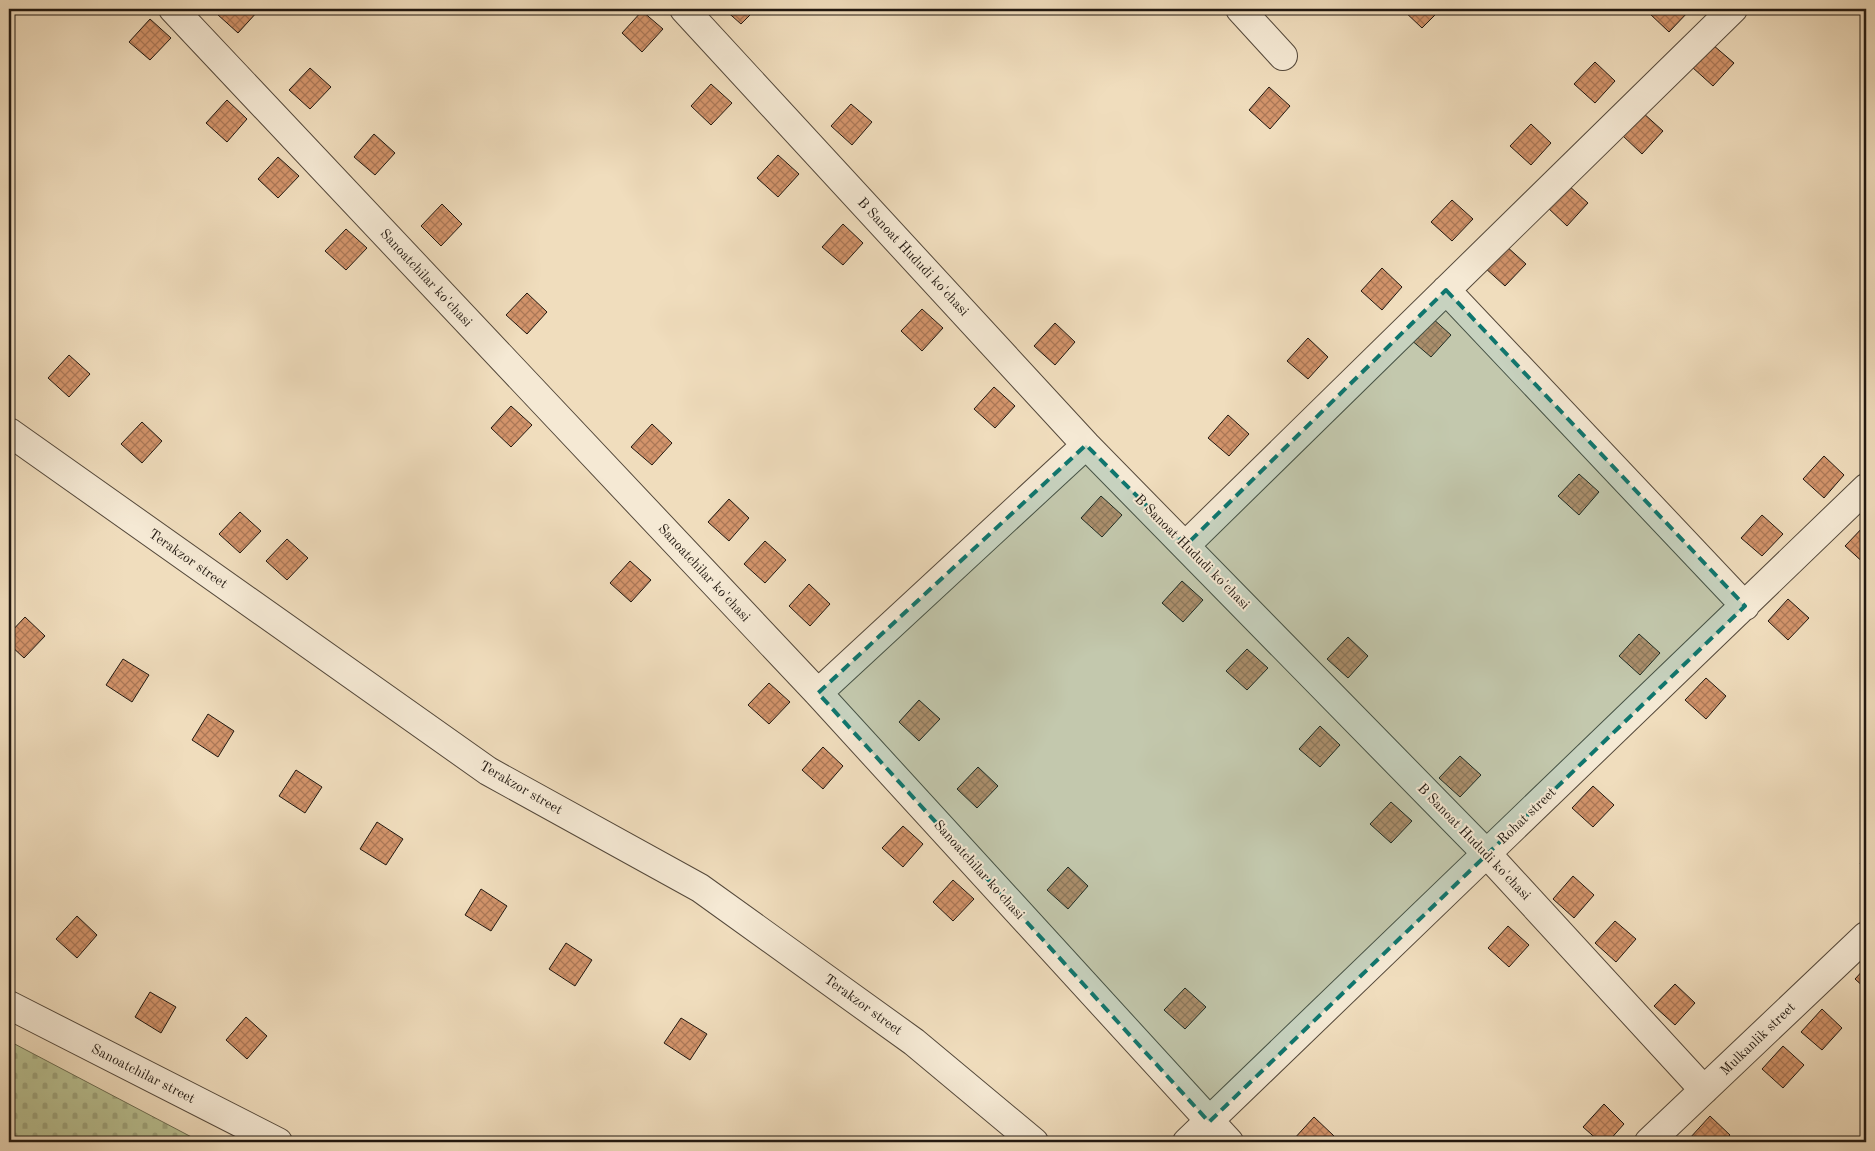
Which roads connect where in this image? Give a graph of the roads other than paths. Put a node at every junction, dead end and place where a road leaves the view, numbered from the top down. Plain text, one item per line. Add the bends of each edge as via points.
1 (173, 9) edge
2 (684, 9) edge
3 (1240, 9) edge
4 (1733, 9) edge
5 (1283, 56) dead end
6 (1446, 290) junction
7 (9, 432) edge
8 (1086, 445) junction
9 (1866, 488) edge
10 (1186, 545) junction
11 (1744, 606) junction
12 (818, 693) junction
13 (1487, 854) junction
14 (1866, 936) edge
15 (9, 1005) edge
16 (1704, 1090) junction
17 (1209, 1122) junction
18 (278, 1142) edge
19 (1034, 1142) edge
20 (1187, 1142) edge
21 (1229, 1142) edge
22 (1649, 1142) edge

1 - 12 street, Sanoatchilar ko'chasi
2 - 8 street, B Sanoat Hududi ko'chasi
3 - 5 street
4 - 6 street
6 - 10 street
6 - 11 street
7 - 19 street, Terakzor street via 488,771 700,888 914,1042
8 - 10 street, B Sanoat Hududi ko'chasi
8 - 12 street
9 - 11 street, Rohat street
10 - 13 street, B Sanoat Hududi ko'chasi
11 - 13 street, Rohat street
12 - 17 street, Sanoatchilar ko'chasi
13 - 16 street, B Sanoat Hududi ko'chasi
13 - 17 street, Rohat street
14 - 16 street, Mulkanlik street
15 - 18 street, Sanoatchilar street
16 - 22 street, Mulkanlik street
17 - 20 street, Rohat street
17 - 21 street, Sanoatchilar ko'chasi

